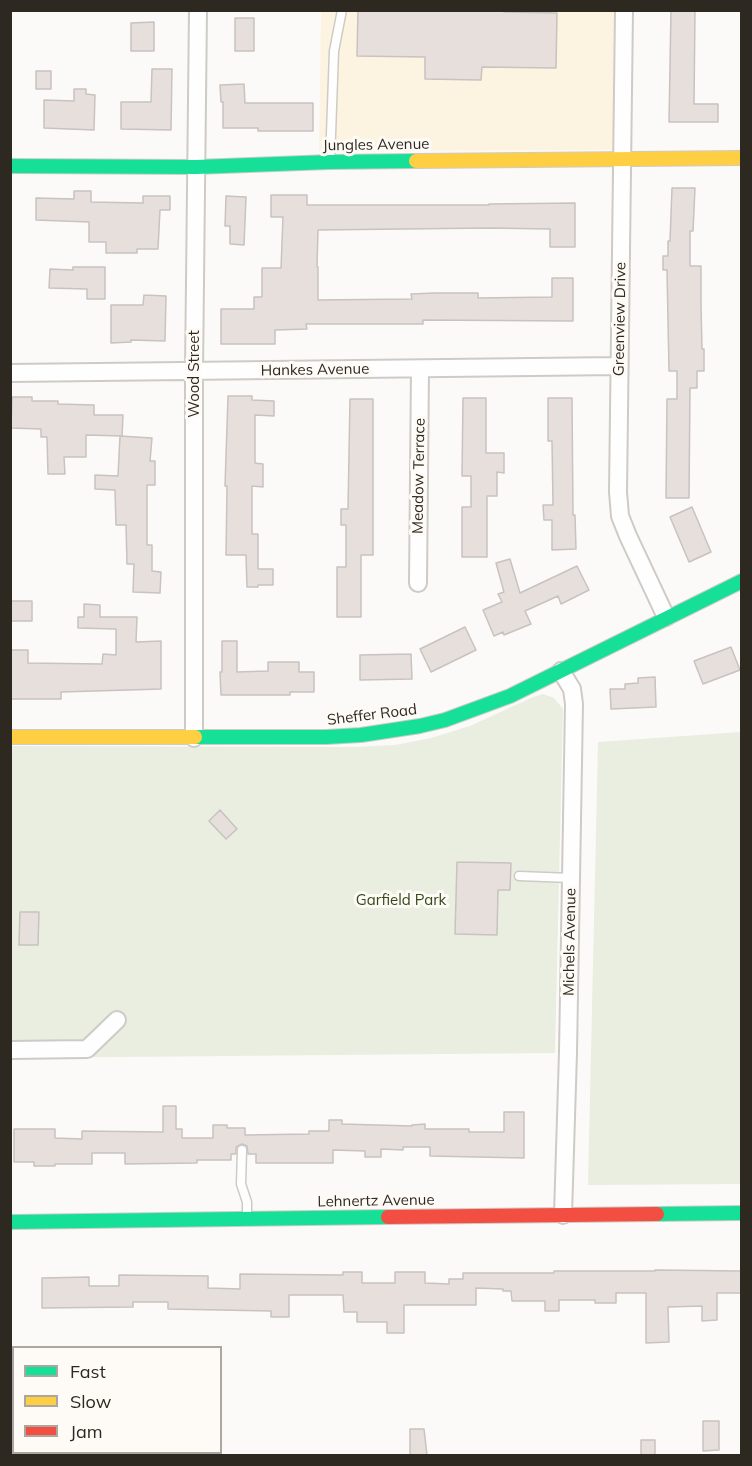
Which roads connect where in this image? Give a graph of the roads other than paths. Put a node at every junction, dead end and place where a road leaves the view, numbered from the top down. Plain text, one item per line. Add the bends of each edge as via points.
1 (198, 10) edge
2 (342, 10) edge
3 (624, 10) edge
4 (741, 158) edge
5 (622, 159) junction
6 (330, 162) junction
7 (10, 166) edge
8 (196, 167) junction
9 (619, 366) junction
10 (420, 369) junction
11 (194, 371) junction
12 (10, 373) edge
13 (741, 581) edge
14 (417, 583) dead end
15 (666, 617) junction
16 (561, 671) junction
17 (10, 737) edge
18 (194, 738) junction
19 (519, 876) dead end
20 (571, 878) junction
21 (117, 1020) dead end
22 (10, 1050) edge
23 (242, 1150) dead end
24 (741, 1213) edge
25 (563, 1215) junction
26 (247, 1219) junction
27 (10, 1221) edge

1 - 8 street, Wood Street
2 - 6 lane via 334,51
3 - 5 street, Greenview Drive
4 - 5 street, Jungles Avenue
5 - 6 street, Jungles Avenue
5 - 9 street, Greenview Drive
6 - 8 street, Jungles Avenue
7 - 8 street, Jungles Avenue
8 - 11 street, Wood Street
9 - 10 street, Hankes Avenue
9 - 15 street, Greenview Drive via 620,516
10 - 11 street, Hankes Avenue
10 - 14 street, Meadow Terrace
11 - 12 street, Hankes Avenue
11 - 18 street, Wood Street
13 - 15 street, Sheffer Road
15 - 16 street, Sheffer Road
16 - 18 street, Sheffer Road via 510,696 446,720 389,732 326,737
16 - 20 street, Michels Avenue via 572,688 574,704
17 - 18 street, Sheffer Road
19 - 20 lane
20 - 25 street, Michels Avenue
21 - 22 street via 87,1049
23 - 26 lane via 241,1184
24 - 25 street, Lehnertz Avenue
25 - 26 street, Lehnertz Avenue
26 - 27 street, Lehnertz Avenue

